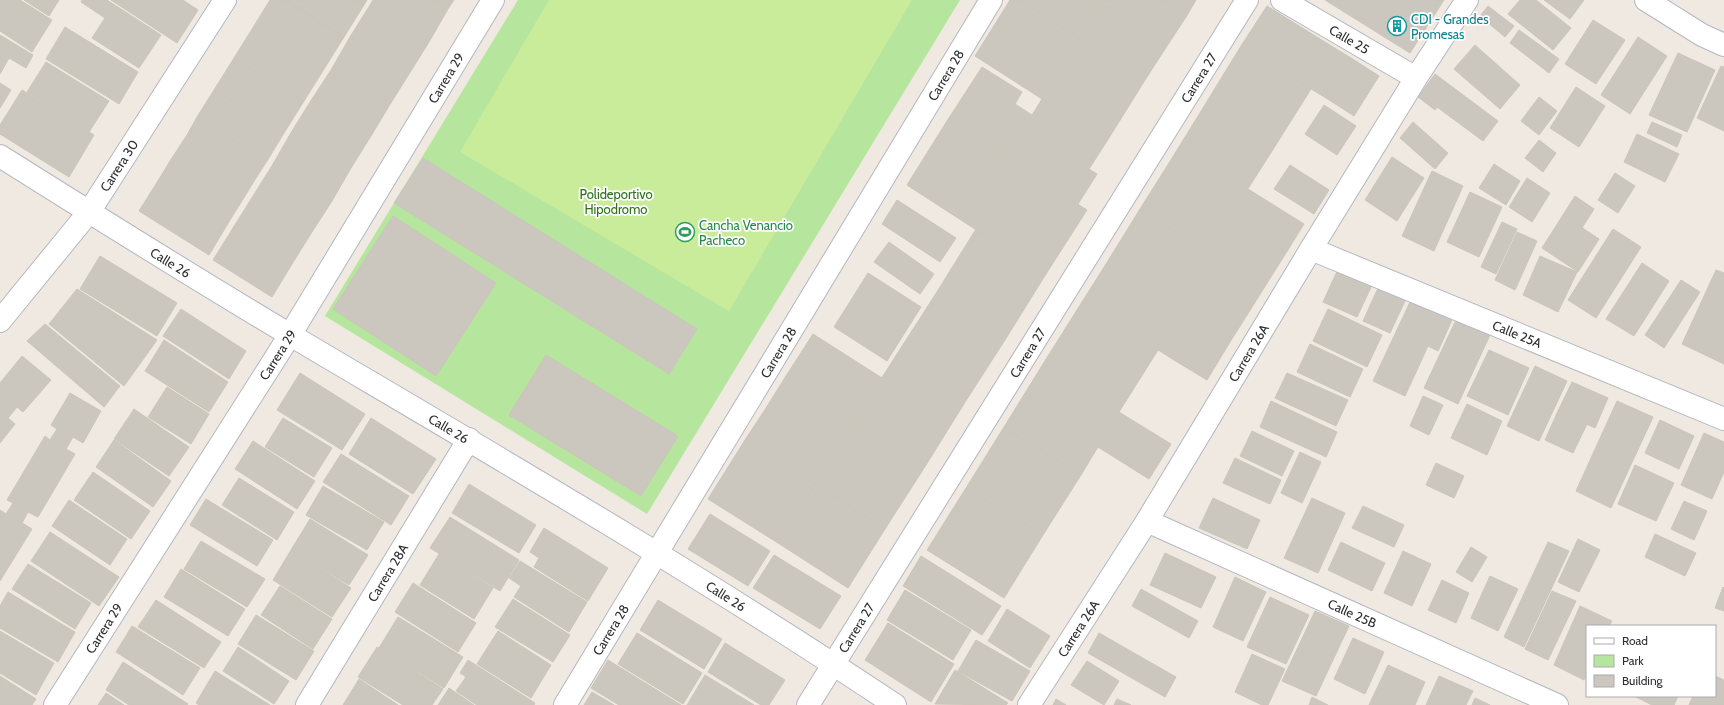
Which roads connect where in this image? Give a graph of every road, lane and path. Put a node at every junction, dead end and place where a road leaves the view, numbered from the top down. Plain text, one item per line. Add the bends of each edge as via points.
1 (225, 0) edge
2 (493, 0) edge
3 (991, 0) edge
4 (1247, 0) edge
5 (1282, 0) edge
6 (1467, 0) edge
7 (1646, 0) edge
8 (1724, 45) edge
9 (1416, 78) junction
10 (0, 156) edge
11 (89, 212) junction
12 (1310, 249) junction
13 (0, 321) edge
14 (290, 335) junction
15 (1724, 419) edge
16 (468, 439) junction
17 (1147, 521) junction
18 (656, 553) junction
19 (834, 664) junction
20 (55, 705) edge
21 (307, 705) edge
22 (565, 705) edge
23 (808, 705) edge
24 (895, 705) edge
25 (1029, 705) edge
26 (1557, 705) edge

1 - 11 street, Carrera 30
2 - 14 street, Carrera 29
3 - 18 street, Carrera 28
4 - 19 street, Carrera 27
5 - 9 street, Calle 25
6 - 9 street, Carrera 26A
7 - 8 street via 1702,35
9 - 12 street, Carrera 26A
10 - 11 street, Calle 26
11 - 13 street, Carrera 30
11 - 14 street, Calle 26
12 - 15 street, Calle 25A
12 - 17 street, Carrera 26A
14 - 16 street, Calle 26
14 - 20 street, Carrera 29
16 - 18 street, Calle 26
16 - 21 street, Carrera 28A
17 - 25 street, Carrera 26A
17 - 26 street, Calle 25B
18 - 19 street, Calle 26
18 - 22 street, Carrera 28
19 - 23 street, Carrera 27
19 - 24 street, Calle 26

